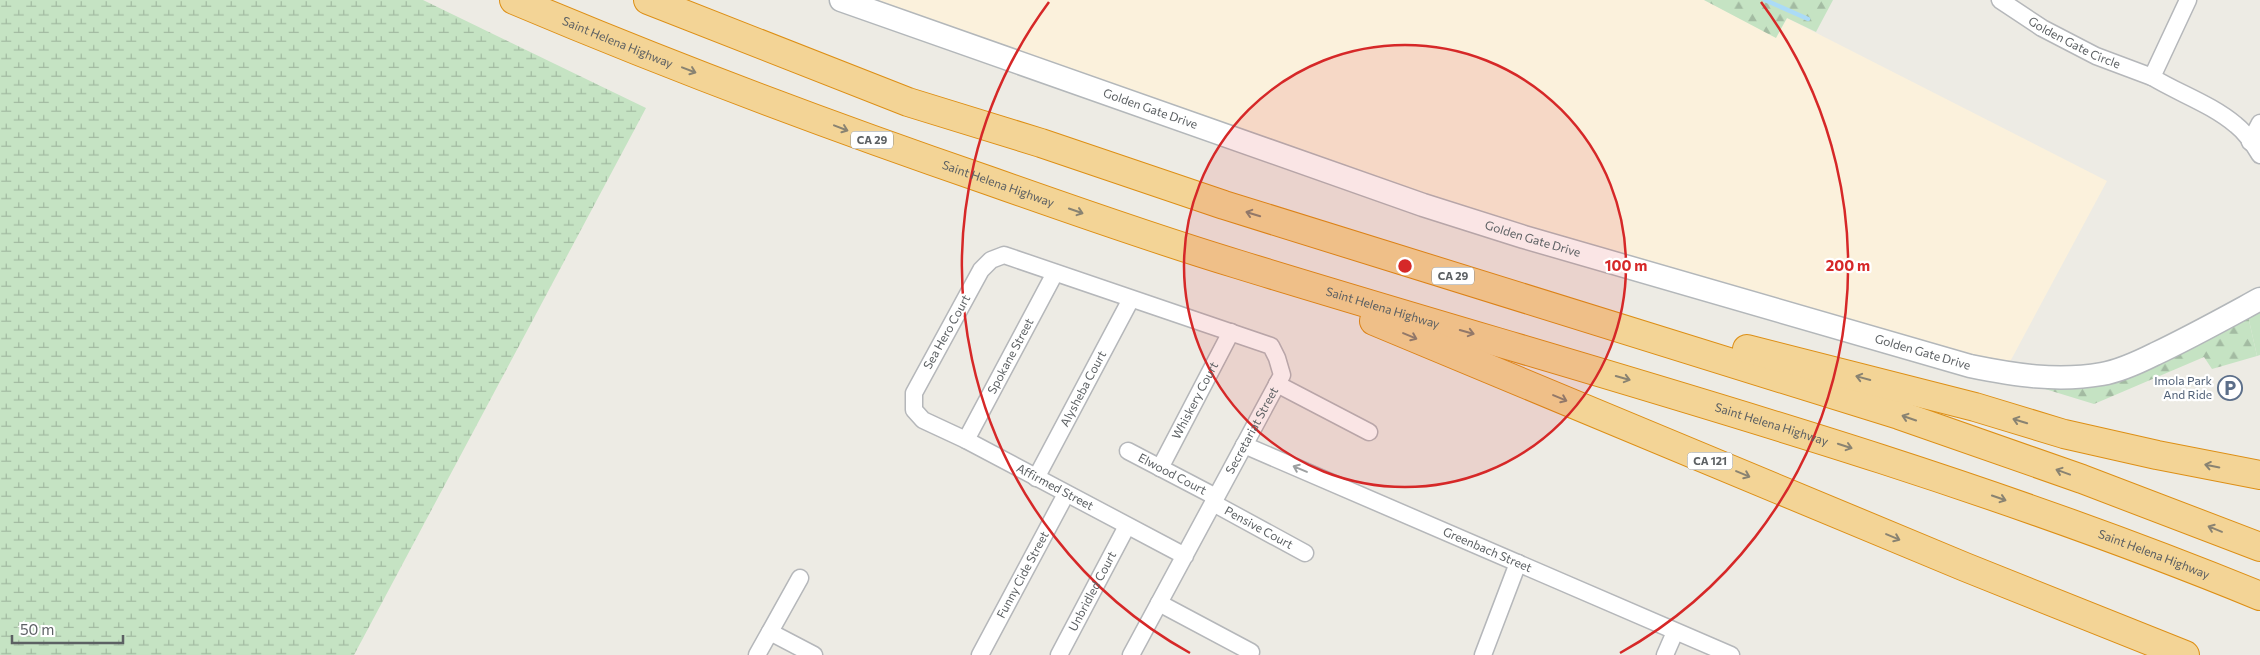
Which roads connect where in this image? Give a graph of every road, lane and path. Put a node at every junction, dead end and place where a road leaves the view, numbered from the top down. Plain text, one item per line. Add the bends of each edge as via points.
1 (514, 0) edge
2 (648, 0) edge
3 (841, 0) edge
4 (2000, 0) edge
5 (2188, 0) edge
6 (2152, 77) junction
7 (2260, 123) edge
8 (2250, 142) junction
9 (2260, 155) edge
10 (1285, 224) junction
11 (1004, 255) joint
12 (1236, 264) junction
13 (1054, 273) junction
14 (1131, 298) junction
15 (2260, 299) edge
16 (1231, 332) junction
17 (1277, 384) junction
18 (923, 420) joint
19 (1369, 432) dead end
20 (966, 440) junction
21 (1244, 445) junction
22 (1128, 451) dead end
23 (1160, 468) junction
24 (2260, 475) edge
25 (1036, 478) junction
26 (1066, 494) junction
27 (1214, 500) junction
28 (1127, 526) junction
29 (2260, 547) edge
30 (1305, 553) dead end
31 (1185, 556) junction
32 (1518, 563) junction
33 (800, 578) dead end
34 (2260, 596) edge
35 (1159, 603) junction
36 (770, 632) junction
37 (1675, 632) junction
38 (1251, 652) dead end
39 (757, 655) edge
40 (814, 655) edge
41 (980, 655) edge
42 (1059, 655) edge
43 (1131, 655) edge
44 (1483, 655) edge
45 (1664, 655) edge
46 (1731, 655) edge
47 (2185, 655) edge

1 -> 12 highway, Saint Helena Highway / CA 29 via 887,146
10 -> 2 highway, CA 29 via 908,102
3 - 15 street, Golden Gate Drive via 1423,205 1533,240 1970,366 2018,376 2063,379 2104,374 2183,341
4 - 6 street, Golden Gate Circle via 2042,28 2091,54
5 - 6 street
6 - 8 street, Golden Gate Circle via 2209,106 2237,126
7 - 8 street
8 - 9 street, Golden Gate Circle
24 -> 10 highway via 2064,434 1975,407 1703,338
29 -> 10 highway, CA 29 via 2082,479 1908,418
11 - 13 street, Secretariat Street
11 - 18 street, Sea Hero Court via 991,260 981,270 914,393 914,410
12 -> 34 highway, Saint Helena Highway / CA 29 via 1891,461 2020,505
12 -> 47 highway, CA 121
13 - 14 street, Secretariat Street
13 - 20 street, Spokane Street
14 - 16 street, Secretariat Street
14 - 25 street, Alysheba Court
16 - 17 street, Secretariat Street via 1271,346 1282,375
16 - 23 street, Whiskery Court
17 - 19 street
17 - 21 street, Secretariat Street
18 - 20 street, Affirmed Street
20 - 25 street, Affirmed Street
21 - 27 street, Secretariat Street
32 -> 21 street, Greenbach Street
22 - 23 street, Elwood Court
23 - 27 street, Elwood Court
25 - 26 street, Affirmed Street
26 - 28 street, Affirmed Street
26 - 41 street, Funny Cide Street
27 - 30 street, Pensive Court
27 - 31 street, Secretariat Street
28 - 31 street, Affirmed Street
28 - 42 street, Unbridled Court
31 - 35 street, Secretariat Street
32 - 37 street, Greenbach Street
32 - 44 street
33 - 36 street
35 - 38 street
35 - 43 street, Secretariat Street
36 - 39 street
36 - 40 street
37 - 45 street
37 - 46 street, Greenbach Street

